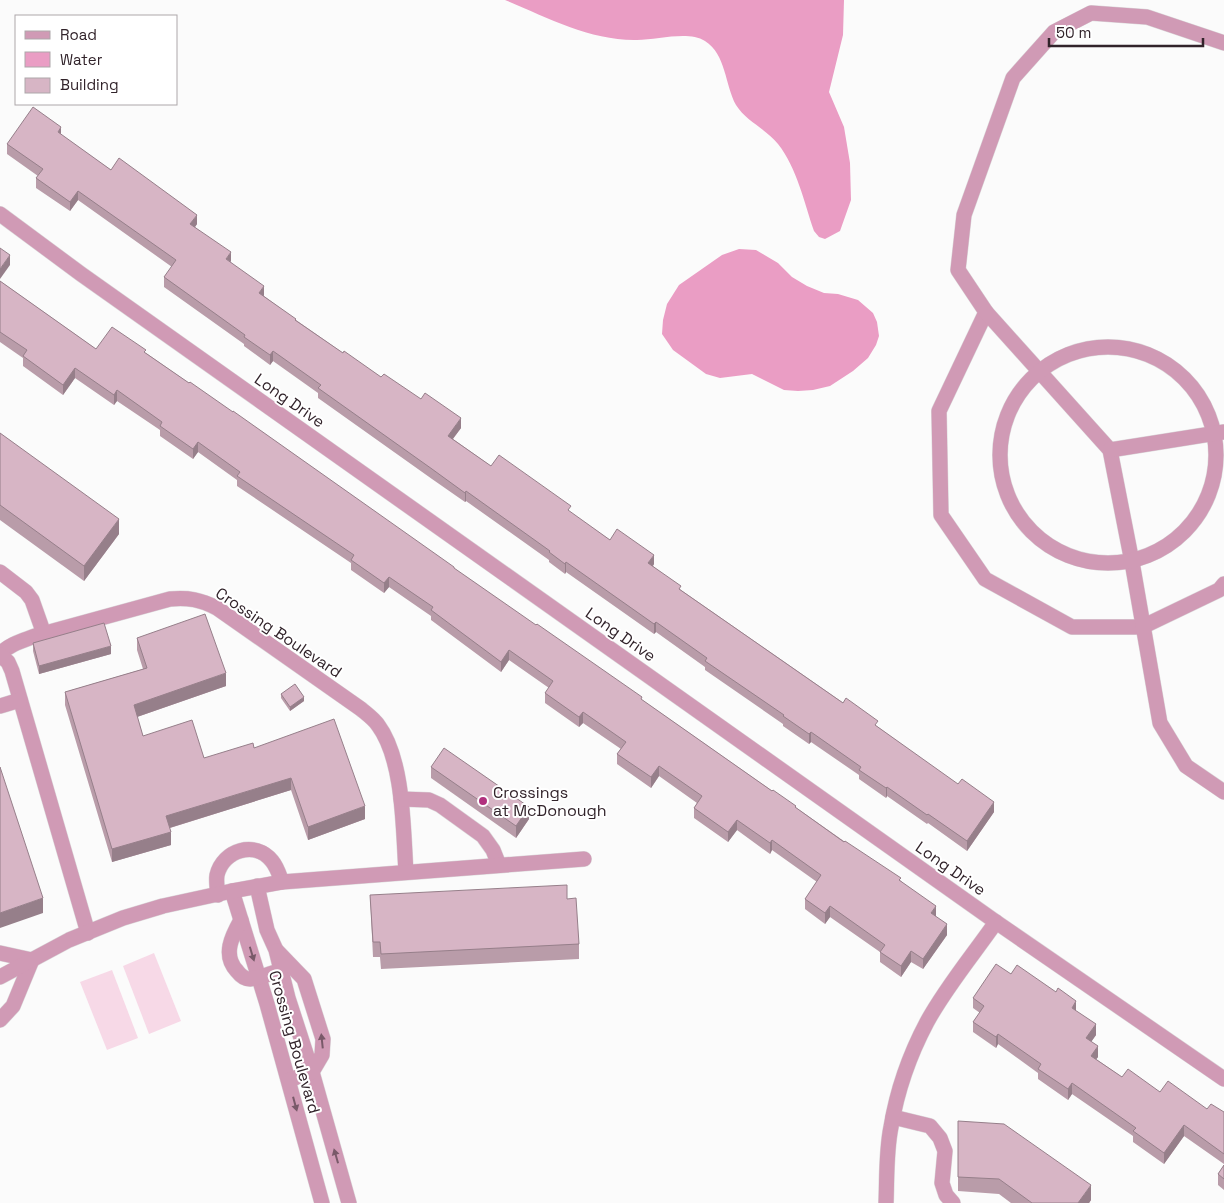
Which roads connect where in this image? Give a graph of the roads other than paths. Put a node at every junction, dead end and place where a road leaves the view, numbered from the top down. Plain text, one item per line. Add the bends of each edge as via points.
1 (1224, 43) edge
2 (0, 214) edge
3 (986, 312) junction
4 (1040, 371) junction
5 (1220, 433) edge
6 (1110, 450) junction
7 (1132, 562) junction
8 (0, 572) edge
9 (1224, 584) edge
10 (1142, 627) junction
11 (44, 634) junction
12 (0, 654) edge
13 (20, 700) junction
14 (0, 706) edge
15 (1224, 792) edge
16 (401, 799) junction
17 (584, 859) dead end
18 (499, 865) junction
19 (406, 872) junction
20 (282, 882) junction
21 (257, 886) junction
22 (225, 893) junction
23 (241, 920) junction
24 (996, 922) junction
25 (88, 933) junction
26 (276, 950) junction
27 (0, 953) edge
28 (32, 960) junction
29 (281, 970) junction
30 (0, 977) edge
31 (258, 977) junction
32 (314, 1008) junction
33 (294, 1015) junction
34 (0, 1020) edge
35 (272, 1024) junction
36 (312, 1072) junction
37 (1224, 1079) edge
38 (289, 1080) junction
39 (893, 1116) junction
40 (342, 1180) junction
41 (317, 1186) junction
42 (322, 1203) edge
43 (349, 1203) edge
44 (886, 1203) edge
45 (953, 1203) edge

1 - 3 street via 1147,17 1091,13 1054,32 1013,78 964,215 958,270
2 - 24 street, Long Drive
3 - 4 street
3 - 10 street via 939,410 941,515 986,579 1072,627
4 - 5 street via 1051,362 1084,349 1118,346 1152,355 1181,374 1203,401
4 - 6 street
4 - 7 street via 1025,385 1007,415 999,449 1003,484 1017,516 1042,543 1076,560 1113,564
5 - 6 street
5 - 7 street via 1216,471 1204,507 1181,536 1149,556
6 - 7 street
7 - 10 street
8 - 11 street via 32,600
9 - 10 street via 1220,590
10 - 15 street via 1160,723 1186,766
11 - 12 street, Crossing Boulevard via 17,642
11 - 16 street, Crossing Boulevard via 170,599 191,598 206,602 361,709 377,724 391,752
12 - 13 street, Crossing Boulevard via 8,662
13 - 14 street
13 - 25 street, Crossing Boulevard
16 - 18 street via 429,800 440,806 483,836
16 - 19 street, Crossing Boulevard
17 - 18 street
18 - 19 street
19 - 20 street
20 - 21 street
20 - 22 street, Crossing Boulevard via 268,856 246,849 231,855 220,867 217,876
21 - 22 street
21 - 26 street, Crossing Boulevard
22 - 23 street, Crossing Boulevard
22 - 25 street via 163,906
23 -> 31 street, Crossing Boulevard
23 - 31 street via 231,936 229,957 242,977
24 - 37 street, Long Drive
24 - 39 street via 927,1022 912,1055
25 - 28 street
26 - 29 street, Crossing Boulevard
26 - 32 street, Crossing Boulevard via 304,979
27 - 28 street
28 - 30 street
28 - 34 street via 13,1006
29 - 31 street
29 - 33 street, Crossing Boulevard
31 - 35 street, Crossing Boulevard
32 - 33 street
36 -> 32 street, Crossing Boulevard via 322,1055 323,1046
33 - 35 street
33 - 36 street, Crossing Boulevard
35 - 38 street, Crossing Boulevard
36 - 38 street
40 -> 36 street, Crossing Boulevard
38 -> 41 street, Crossing Boulevard
39 - 44 street
39 - 45 street via 930,1126 940,1138 945,1151 942,1183
40 - 41 street
40 - 43 street, Crossing Boulevard
41 - 42 street, Crossing Boulevard

